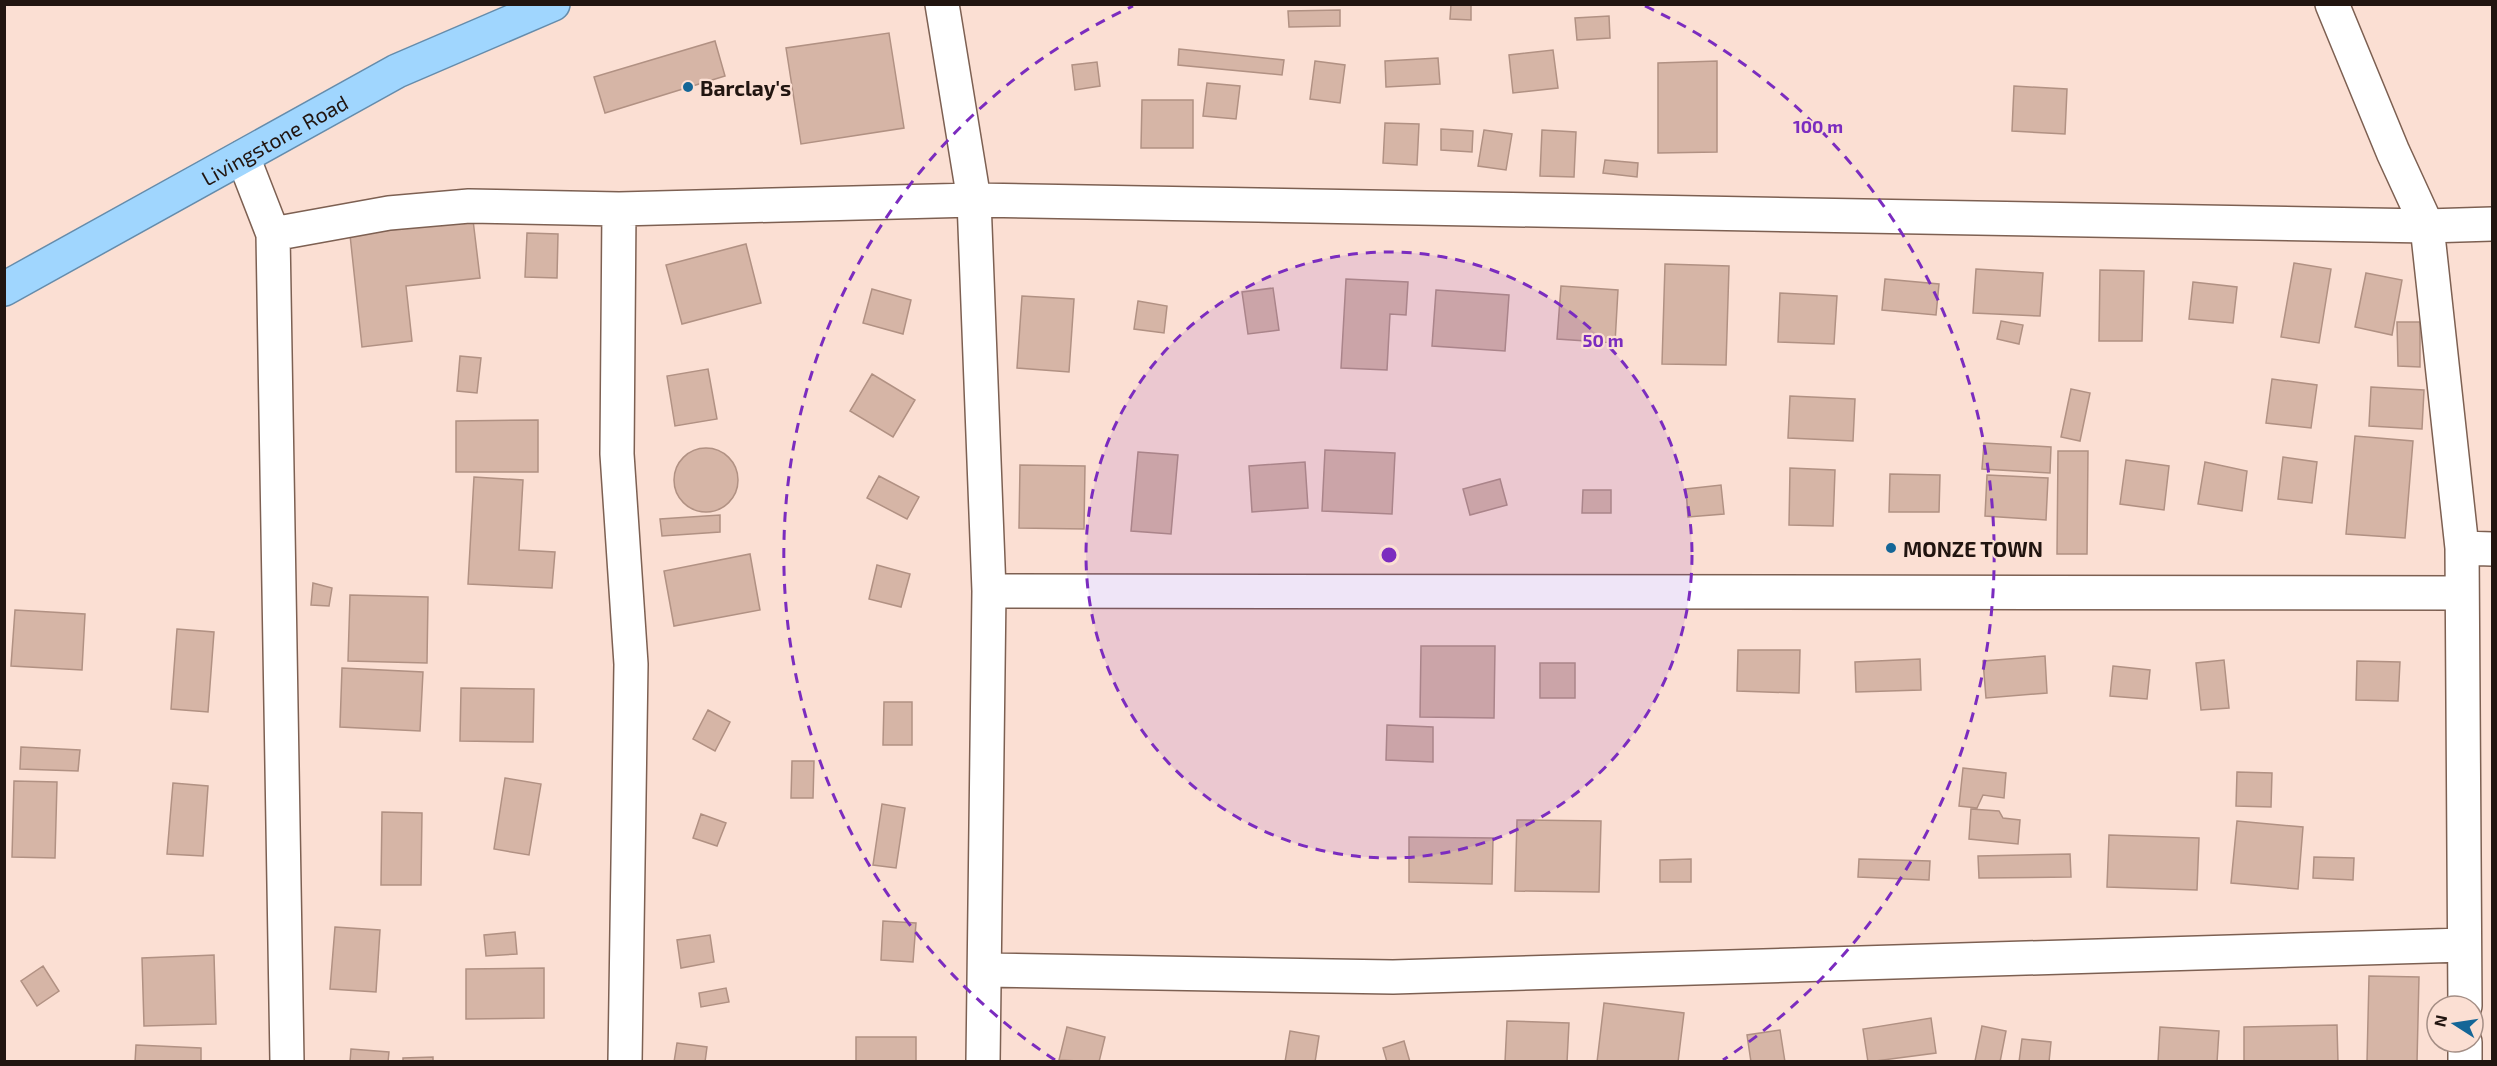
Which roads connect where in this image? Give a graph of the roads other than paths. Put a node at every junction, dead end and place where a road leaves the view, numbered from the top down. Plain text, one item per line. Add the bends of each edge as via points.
1 (553, 4) edge
2 (942, 4) edge
3 (2332, 4) edge
4 (243, 157) junction
5 (974, 200) junction
6 (619, 209) junction
7 (2493, 224) edge
8 (2427, 226) junction
9 (273, 234) junction
10 (4, 290) edge
11 (2477, 549) edge
12 (989, 591) junction
13 (2461, 592) junction
14 (2464, 945) junction
15 (985, 970) junction
16 (2464, 994) edge
17 (287, 1062) edge
18 (625, 1062) edge
19 (983, 1062) edge

1 - 4 highway, Livingstone Road via 398,71
2 - 5 street
3 - 8 street
4 - 9 street
4 - 10 highway, Livingstone Road
5 - 6 street
5 - 8 street
5 - 12 street
6 - 9 street via 469,206 389,213
6 - 18 street via 616,454 631,664
7 - 8 street
8 - 11 street
9 - 17 street
11 - 13 street
12 - 13 street
12 - 15 street
13 - 14 street
14 - 15 street via 1393,976
14 - 16 street
15 - 19 street

